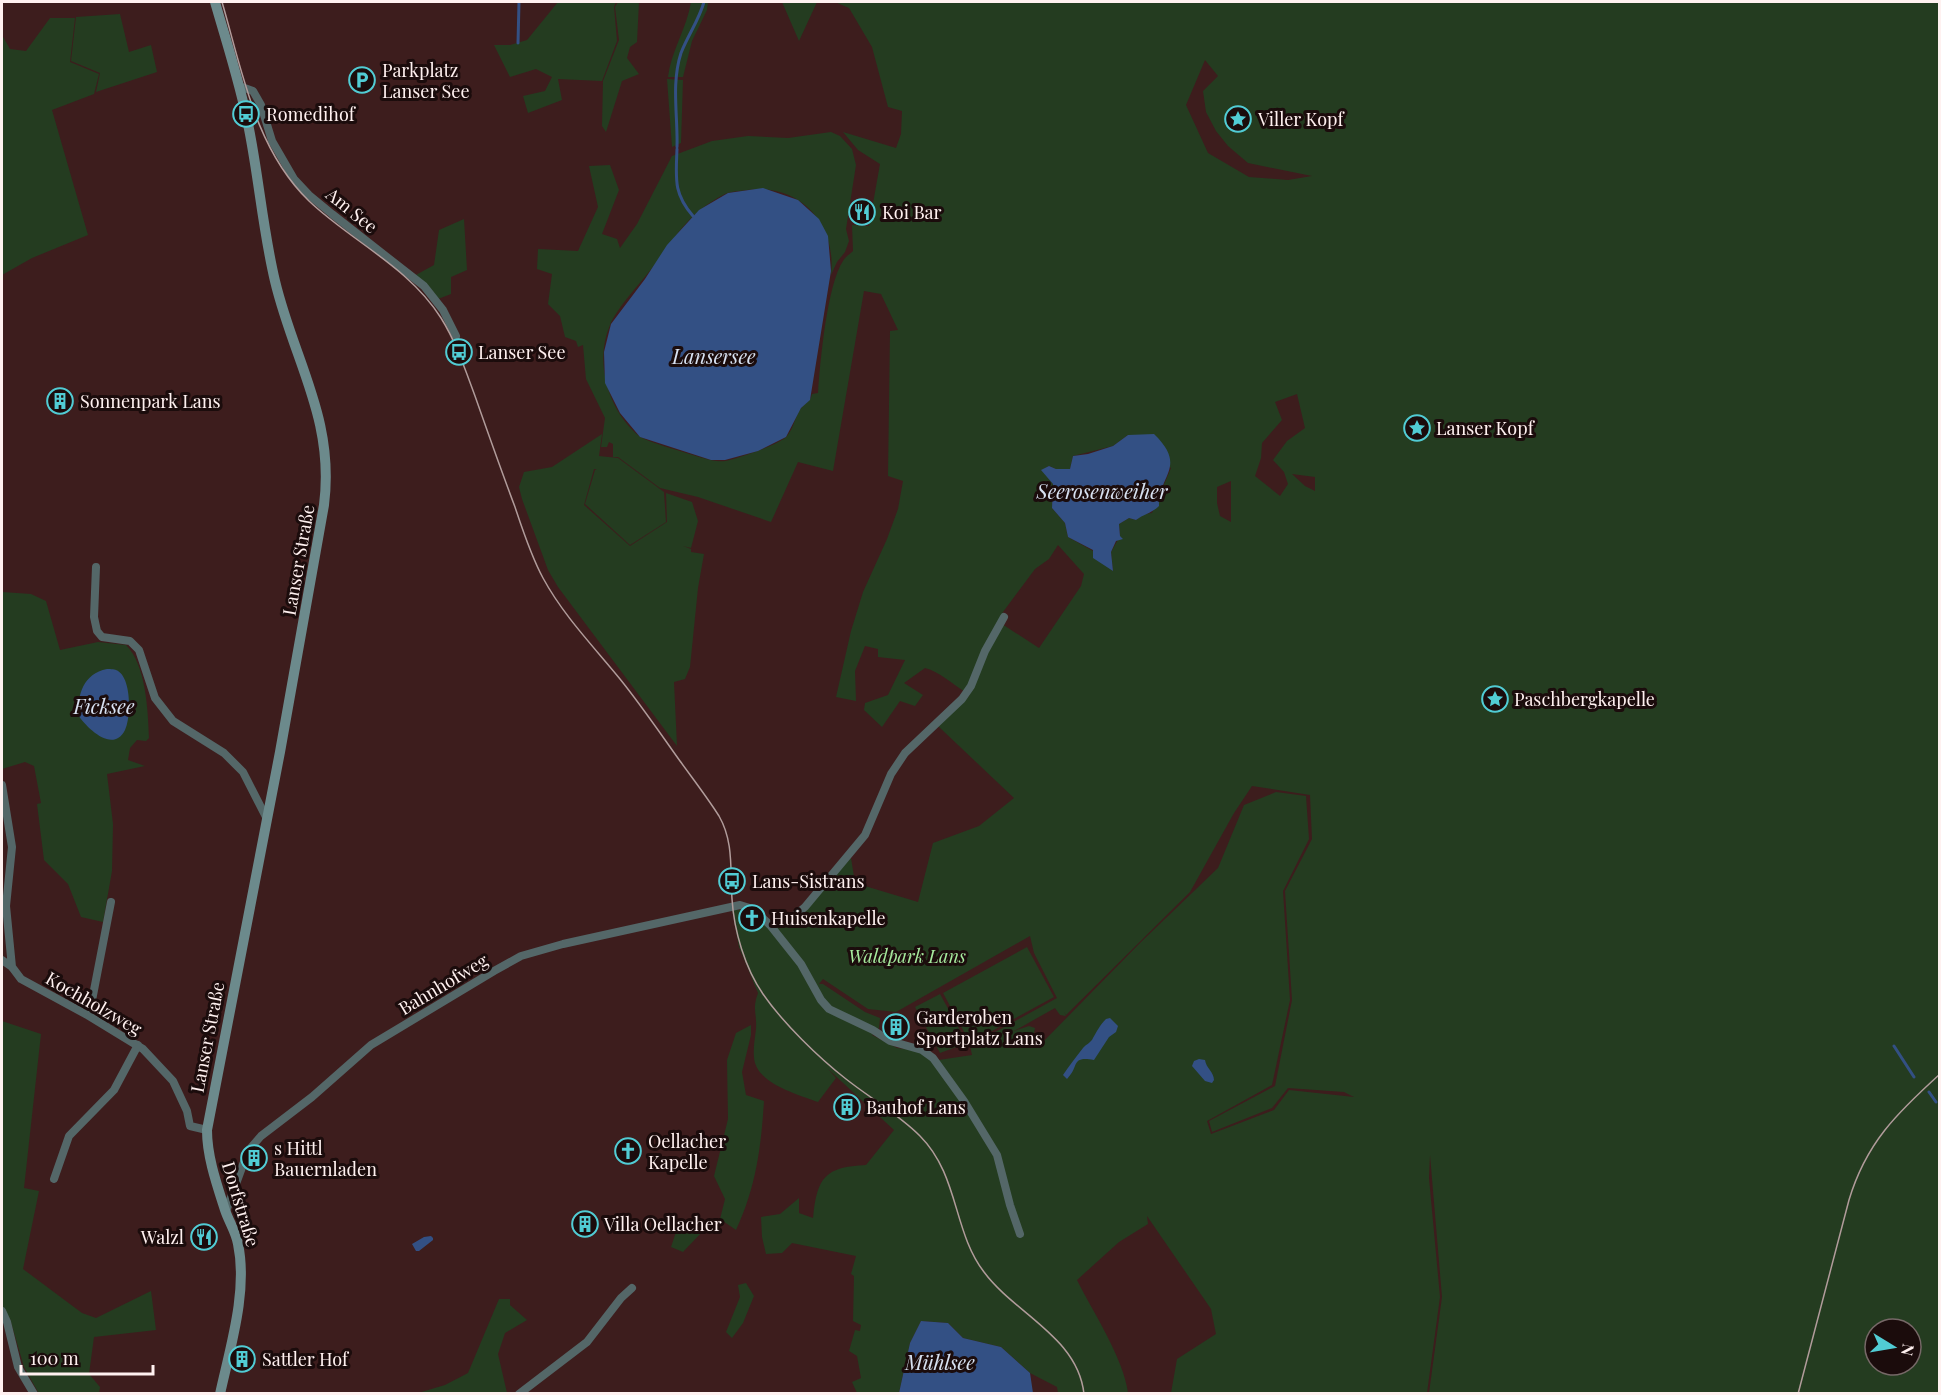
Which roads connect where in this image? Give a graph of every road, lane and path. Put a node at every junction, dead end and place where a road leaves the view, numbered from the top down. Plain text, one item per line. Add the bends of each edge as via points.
1 (215, 2) edge
2 (239, 86) junction
3 (456, 336) dead end
4 (96, 567) dead end
5 (1004, 617) dead end
6 (2, 785) edge
7 (267, 819) junction
8 (111, 902) dead end
9 (770, 925) junction
10 (2, 960) edge
11 (12, 967) junction
12 (89, 1016) junction
13 (138, 1045) junction
14 (207, 1130) junction
15 (54, 1179) dead end
16 (226, 1211) junction
17 (1020, 1234) dead end
18 (632, 1288) dead end
19 (2, 1311) edge
20 (33, 1394) edge
21 (220, 1394) edge
22 (519, 1394) edge

1 - 2 main road, Lanser Straße
2 - 3 street, Am See via 253,91 272,141 294,179 424,286
2 - 7 main road, Lanser Straße via 275,281 319,415 327,460 324,505
4 - 7 street via 97,631 102,637 130,641 139,650 155,698 173,721 224,753 243,772
5 - 9 street via 967,693 905,753 891,774 865,835 806,907 790,919
6 - 11 street via 12,848 6,906
7 - 14 main road, Lanser Straße
8 - 12 street
9 - 16 street, Bahnhofweg via 753,909 733,906 539,950 509,962 370,1045 261,1136 248,1150
9 - 17 street via 801,964 827,1007 892,1042 926,1052 940,1066 996,1152
10 - 11 street, Kochholzweg
11 - 12 street, Kochholzweg via 21,979
12 - 13 street, Kochholzweg
13 - 14 street, Kochholzweg via 173,1081 190,1126
13 - 15 street via 114,1090 69,1136
14 - 16 main road, Dorfstraße via 210,1159
16 - 21 main road, Dorfstraße via 237,1238 241,1270
18 - 22 street via 587,1342
19 - 20 street via 18,1367

